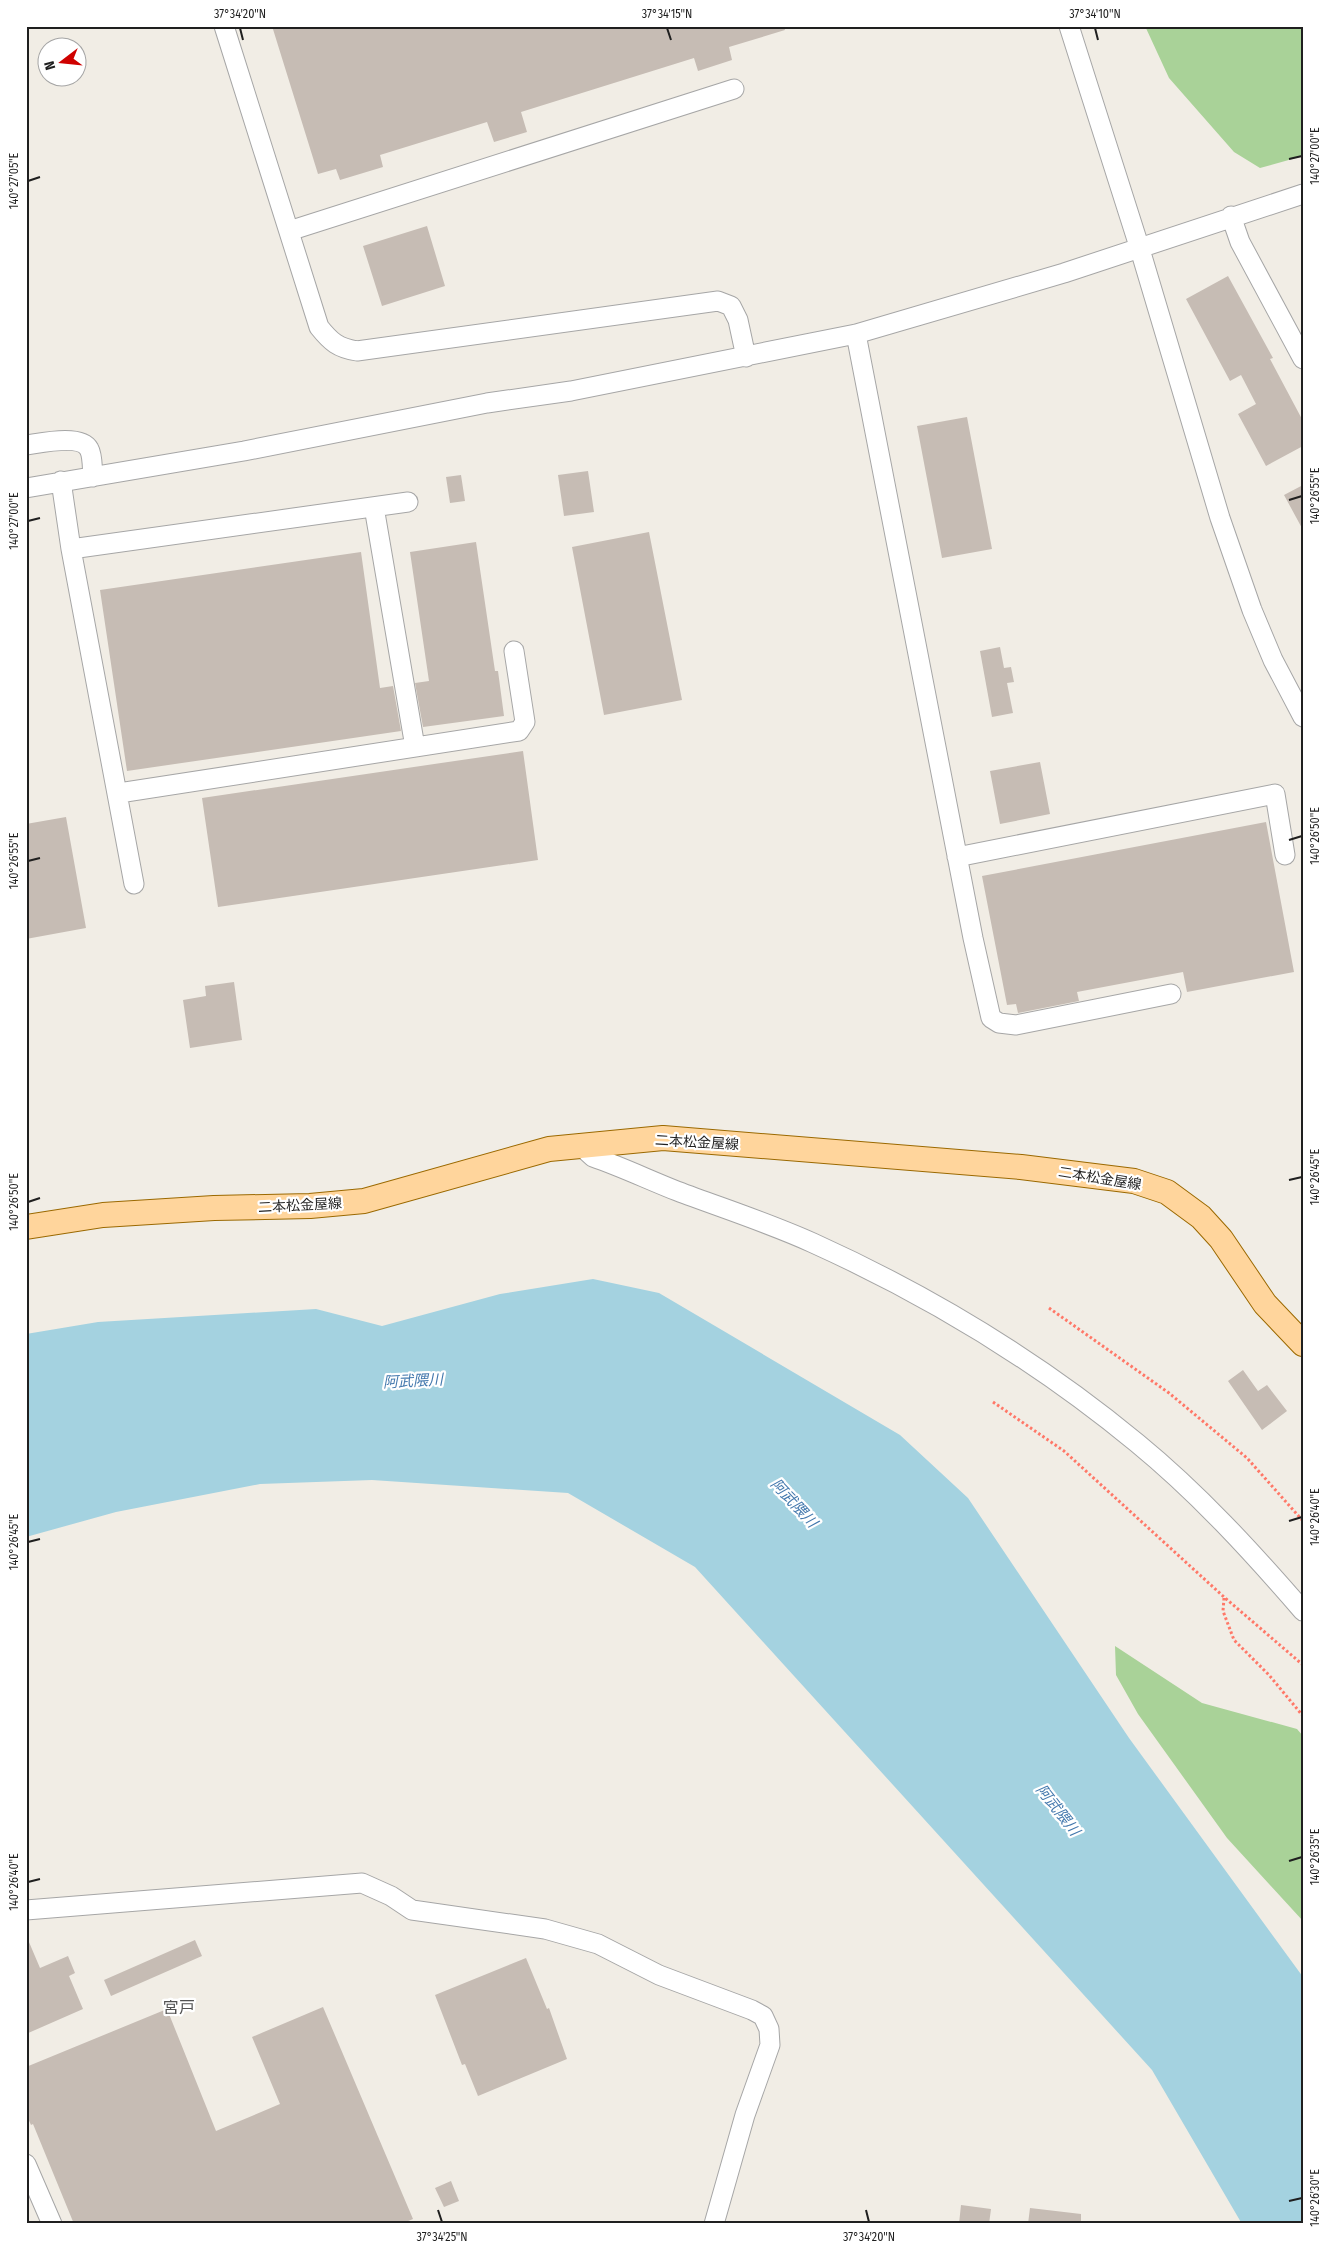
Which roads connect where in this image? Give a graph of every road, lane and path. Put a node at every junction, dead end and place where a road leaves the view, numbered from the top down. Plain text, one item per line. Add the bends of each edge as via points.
1 (224, 26) edge
2 (1068, 26) edge
3 (734, 89) dead end
4 (1303, 194) edge
5 (1231, 216) junction
6 (289, 231) junction
7 (1139, 246) junction
8 (856, 334) junction
9 (1298, 339) edge
10 (746, 357) junction
11 (1303, 359) edge
12 (26, 445) edge
13 (93, 477) junction
14 (61, 482) junction
15 (26, 488) edge
16 (408, 502) dead end
17 (374, 507) junction
18 (70, 549) junction
19 (514, 651) dead end
20 (1303, 717) edge
21 (415, 747) junction
22 (119, 793) junction
23 (1286, 854) dead end
24 (957, 856) junction
25 (134, 884) dead end
26 (1171, 994) dead end
27 (582, 1146) junction
28 (26, 1227) edge
29 (1049, 1308) dead end
30 (1303, 1344) edge
31 (993, 1402) dead end
32 (1303, 1521) edge
33 (1224, 1597) junction
34 (1303, 1611) edge
35 (1303, 1665) edge
36 (1303, 1716) edge
37 (26, 1910) edge
38 (26, 2164) edge
39 (52, 2224) edge
40 (714, 2224) edge

1 - 6 street
2 - 7 street
3 - 6 street
4 - 5 street
5 - 7 street
5 - 9 street via 1240,242
6 - 10 street via 319,327 332,344 344,349 358,351 718,301 731,306
7 - 8 street via 1064,273
7 - 20 street via 1220,518 1252,610
8 - 10 street
8 - 24 street
9 - 11 street
10 - 13 street
12 - 13 street via 74,440 84,443 90,450
13 - 14 street
14 - 15 street
14 - 18 street
16 - 17 street
17 - 18 street
17 - 21 street
18 - 22 street
19 - 21 street via 525,722 519,731
21 - 22 street
22 - 25 street
23 - 24 street via 1274,794
24 - 26 street via 991,1018 999,1023 1016,1025
27 - 28 main road, 二本松金屋線 via 549,1149 364,1201 103,1215
27 - 30 main road, 二本松金屋線 via 663,1138 1021,1167 1134,1181 1166,1192 1201,1217 1221,1239 1265,1304
27 - 34 street via 593,1157 811,1242 900,1287 1000,1344 1138,1443 1250,1550
29 - 32 path via 1169,1393 1247,1458
31 - 33 path via 1064,1451
33 - 35 path
33 - 36 path via 1223,1611 1234,1640
37 - 40 street via 362,1883 412,1910 545,1929 598,1944 659,1975 752,2010 763,2016 769,2030 770,2045 745,2115
38 - 39 street

